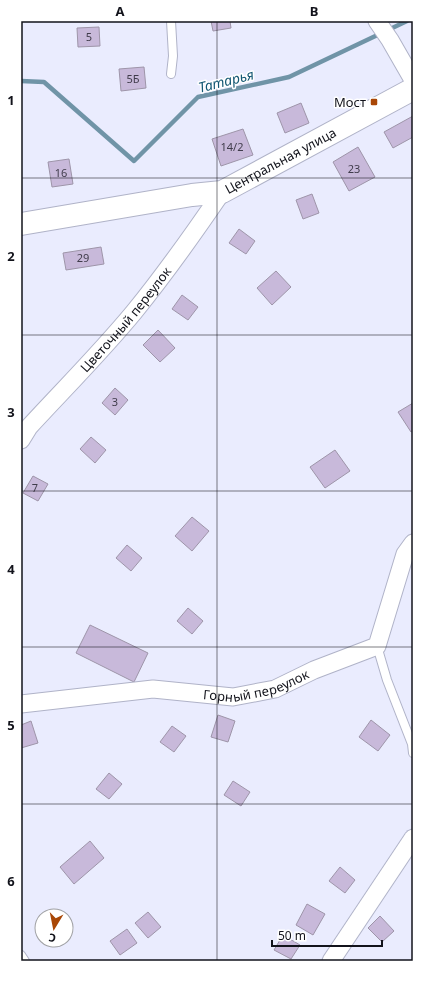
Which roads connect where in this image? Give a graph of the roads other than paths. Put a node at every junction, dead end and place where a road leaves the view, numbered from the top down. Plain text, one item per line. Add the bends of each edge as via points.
1 (171, 21) edge
2 (377, 21) edge
3 (171, 74) dead end
4 (413, 80) edge
5 (413, 89) edge
6 (222, 192) junction
7 (21, 224) edge
8 (21, 440) edge
9 (413, 544) edge
10 (377, 646) junction
11 (21, 704) edge
12 (413, 753) edge
13 (413, 838) edge
14 (21, 955) edge
15 (24, 961) edge
16 (331, 961) edge

1 - 3 lane
2 - 4 street
5 - 6 street, Центральная улица
6 - 7 street, Центральная улица
6 - 8 street, Цветочный переулок via 134,312 29,427
9 - 10 street via 405,554
10 - 11 street, Горный переулок via 314,670 275,689 233,697 153,689
10 - 12 lane
13 - 16 street
14 - 15 lane

